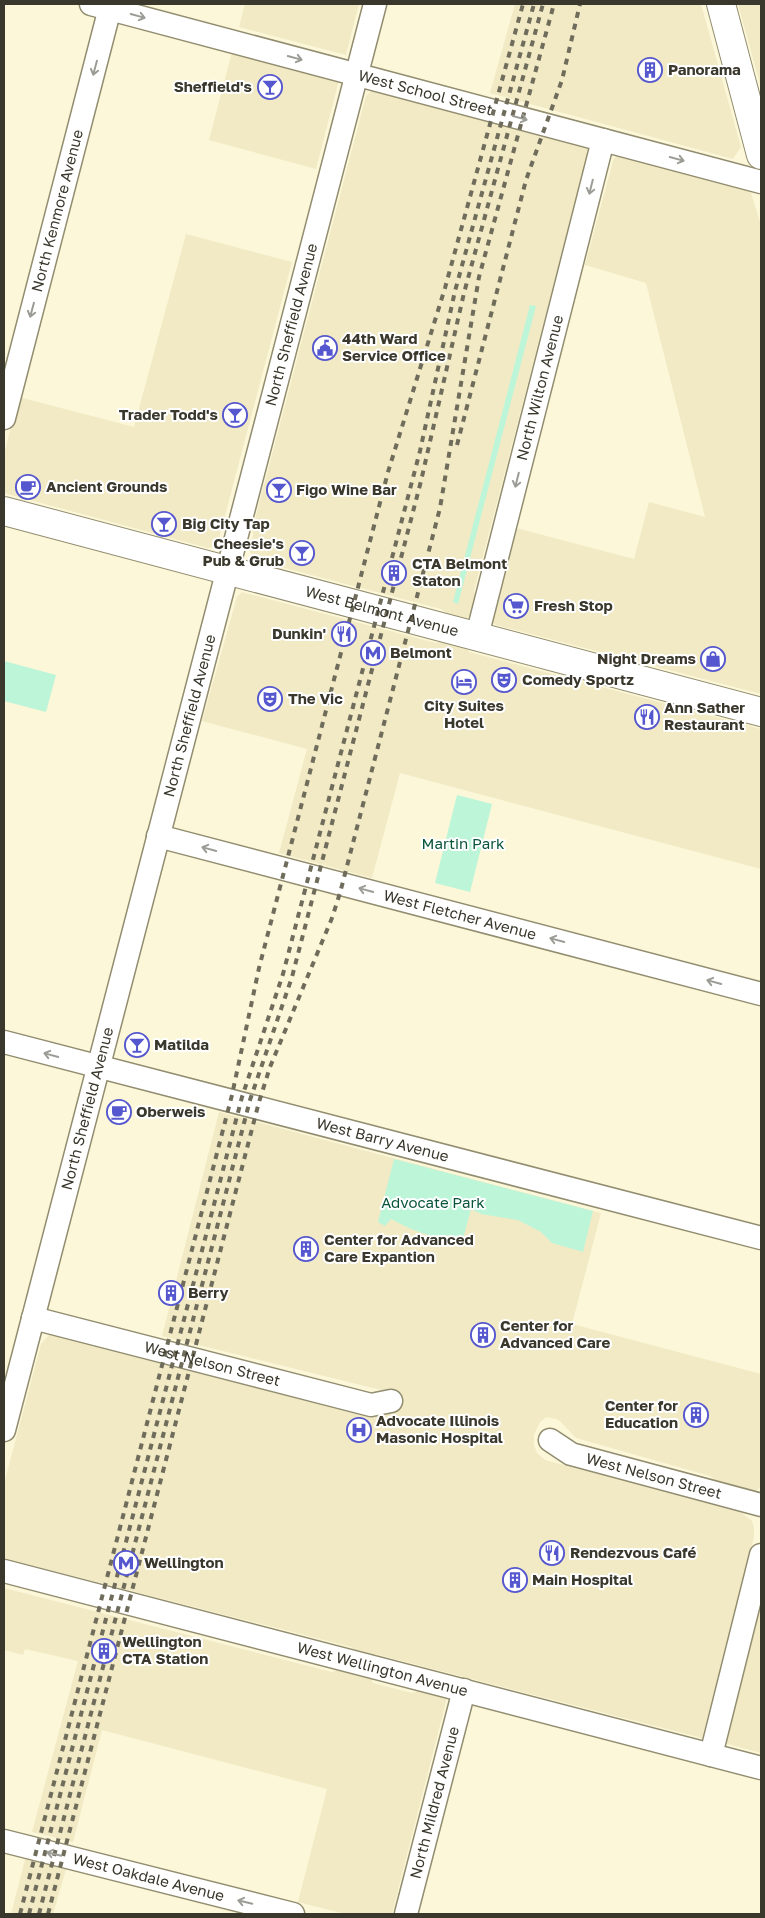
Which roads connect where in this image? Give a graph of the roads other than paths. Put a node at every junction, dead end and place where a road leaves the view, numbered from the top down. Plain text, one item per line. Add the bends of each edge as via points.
1 (375, 4) edge
2 (721, 4) edge
3 (104, 5) edge
4 (357, 74) junction
5 (603, 140) junction
6 (761, 155) edge
7 (761, 182) edge
8 (4, 418) edge
9 (4, 511) edge
10 (228, 570) junction
11 (477, 636) junction
12 (761, 712) edge
13 (158, 836) junction
14 (761, 994) edge
15 (4, 1042) edge
16 (98, 1067) junction
17 (761, 1238) edge
18 (33, 1318) junction
19 (391, 1401) dead end
20 (4, 1430) edge
21 (550, 1440) dead end
22 (761, 1506) edge
23 (761, 1555) edge
24 (4, 1571) edge
25 (464, 1690) junction
26 (711, 1755) junction
27 (761, 1768) edge
28 (4, 1841) edge
29 (293, 1914) edge
30 (406, 1914) edge

1 - 4 street, North Sheffield Avenue
2 - 6 main road
3 -> 4 street, West School Street
3 -> 8 street, North Kenmore Avenue
4 -> 5 street, West School Street
4 - 10 street, North Sheffield Avenue
5 -> 7 street, West School Street
5 -> 11 street, North Wilton Avenue
9 - 10 main road, West Belmont Avenue
10 - 11 main road, West Belmont Avenue
10 - 13 street, North Sheffield Avenue
11 - 12 main road, West Belmont Avenue
14 -> 13 street, West Fletcher Avenue
13 - 16 street, North Sheffield Avenue
16 -> 15 street, West Barry Avenue
16 - 17 street, West Barry Avenue
16 - 18 street, North Sheffield Avenue
18 - 19 street, West Nelson Street via 372,1405
18 - 20 street, North Sheffield Avenue
21 - 22 street, West Nelson Street via 571,1454
23 - 26 street
24 - 25 street, West Wellington Avenue
25 - 26 street, West Wellington Avenue
25 - 30 street, North Mildred Avenue
26 - 27 street, West Wellington Avenue
29 -> 28 street, West Oakdale Avenue

